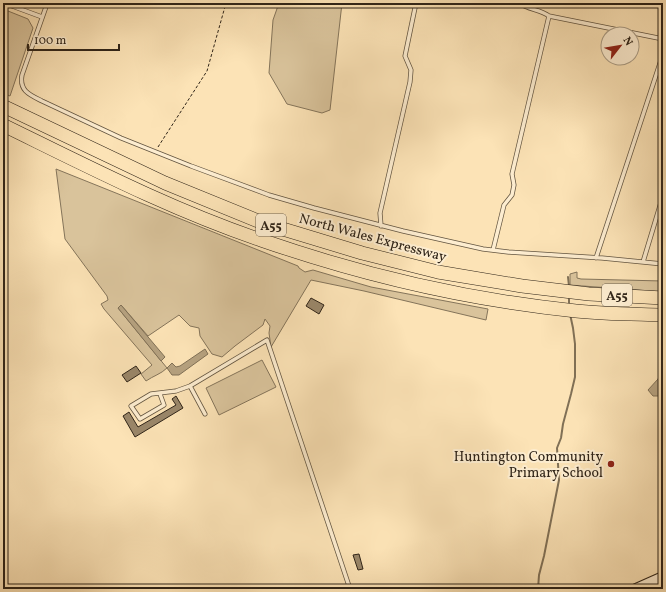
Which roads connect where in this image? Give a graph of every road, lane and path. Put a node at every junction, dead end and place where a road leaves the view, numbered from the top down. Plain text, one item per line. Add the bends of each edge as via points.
1 (4, 3) edge
2 (226, 3) edge
3 (416, 3) edge
4 (520, 3) edge
5 (47, 4) edge
6 (549, 16) junction
7 (42, 17) junction
8 (663, 38) edge
9 (663, 54) edge
10 (3, 106) edge
11 (3, 125) edge
12 (155, 152) junction
13 (662, 199) dead end
14 (381, 226) junction
15 (493, 250) junction
16 (596, 258) junction
17 (643, 262) junction
18 (663, 264) edge
19 (663, 298) edge
20 (663, 315) edge
21 (190, 386) junction
22 (160, 394) junction
23 (205, 414) dead end
24 (663, 577) edge
25 (350, 589) edge
26 (636, 589) edge

1 - 7 lane
2 - 12 path via 207,71
3 - 14 lane via 405,56 411,70 410,82 380,212
4 - 6 lane
5 - 7 lane
6 - 8 lane
6 - 15 lane via 512,174 512,195 504,205
7 - 12 lane via 22,75 23,88 42,101
9 - 16 lane
10 - 19 highway, North Wales Expressway / A55 via 165,183 263,223 362,253 438,272 522,286
11 - 20 highway, A55 via 184,210 260,240 360,271 444,291 517,303 573,310
12 - 14 lane via 269,195
13 - 17 lane
14 - 15 lane
15 - 16 lane
16 - 17 lane
17 - 18 lane
21 - 22 lane
21 - 23 lane
21 - 25 lane via 267,340
22 - 22 lane via 150,394 131,406 140,419 164,405
24 - 26 main road

